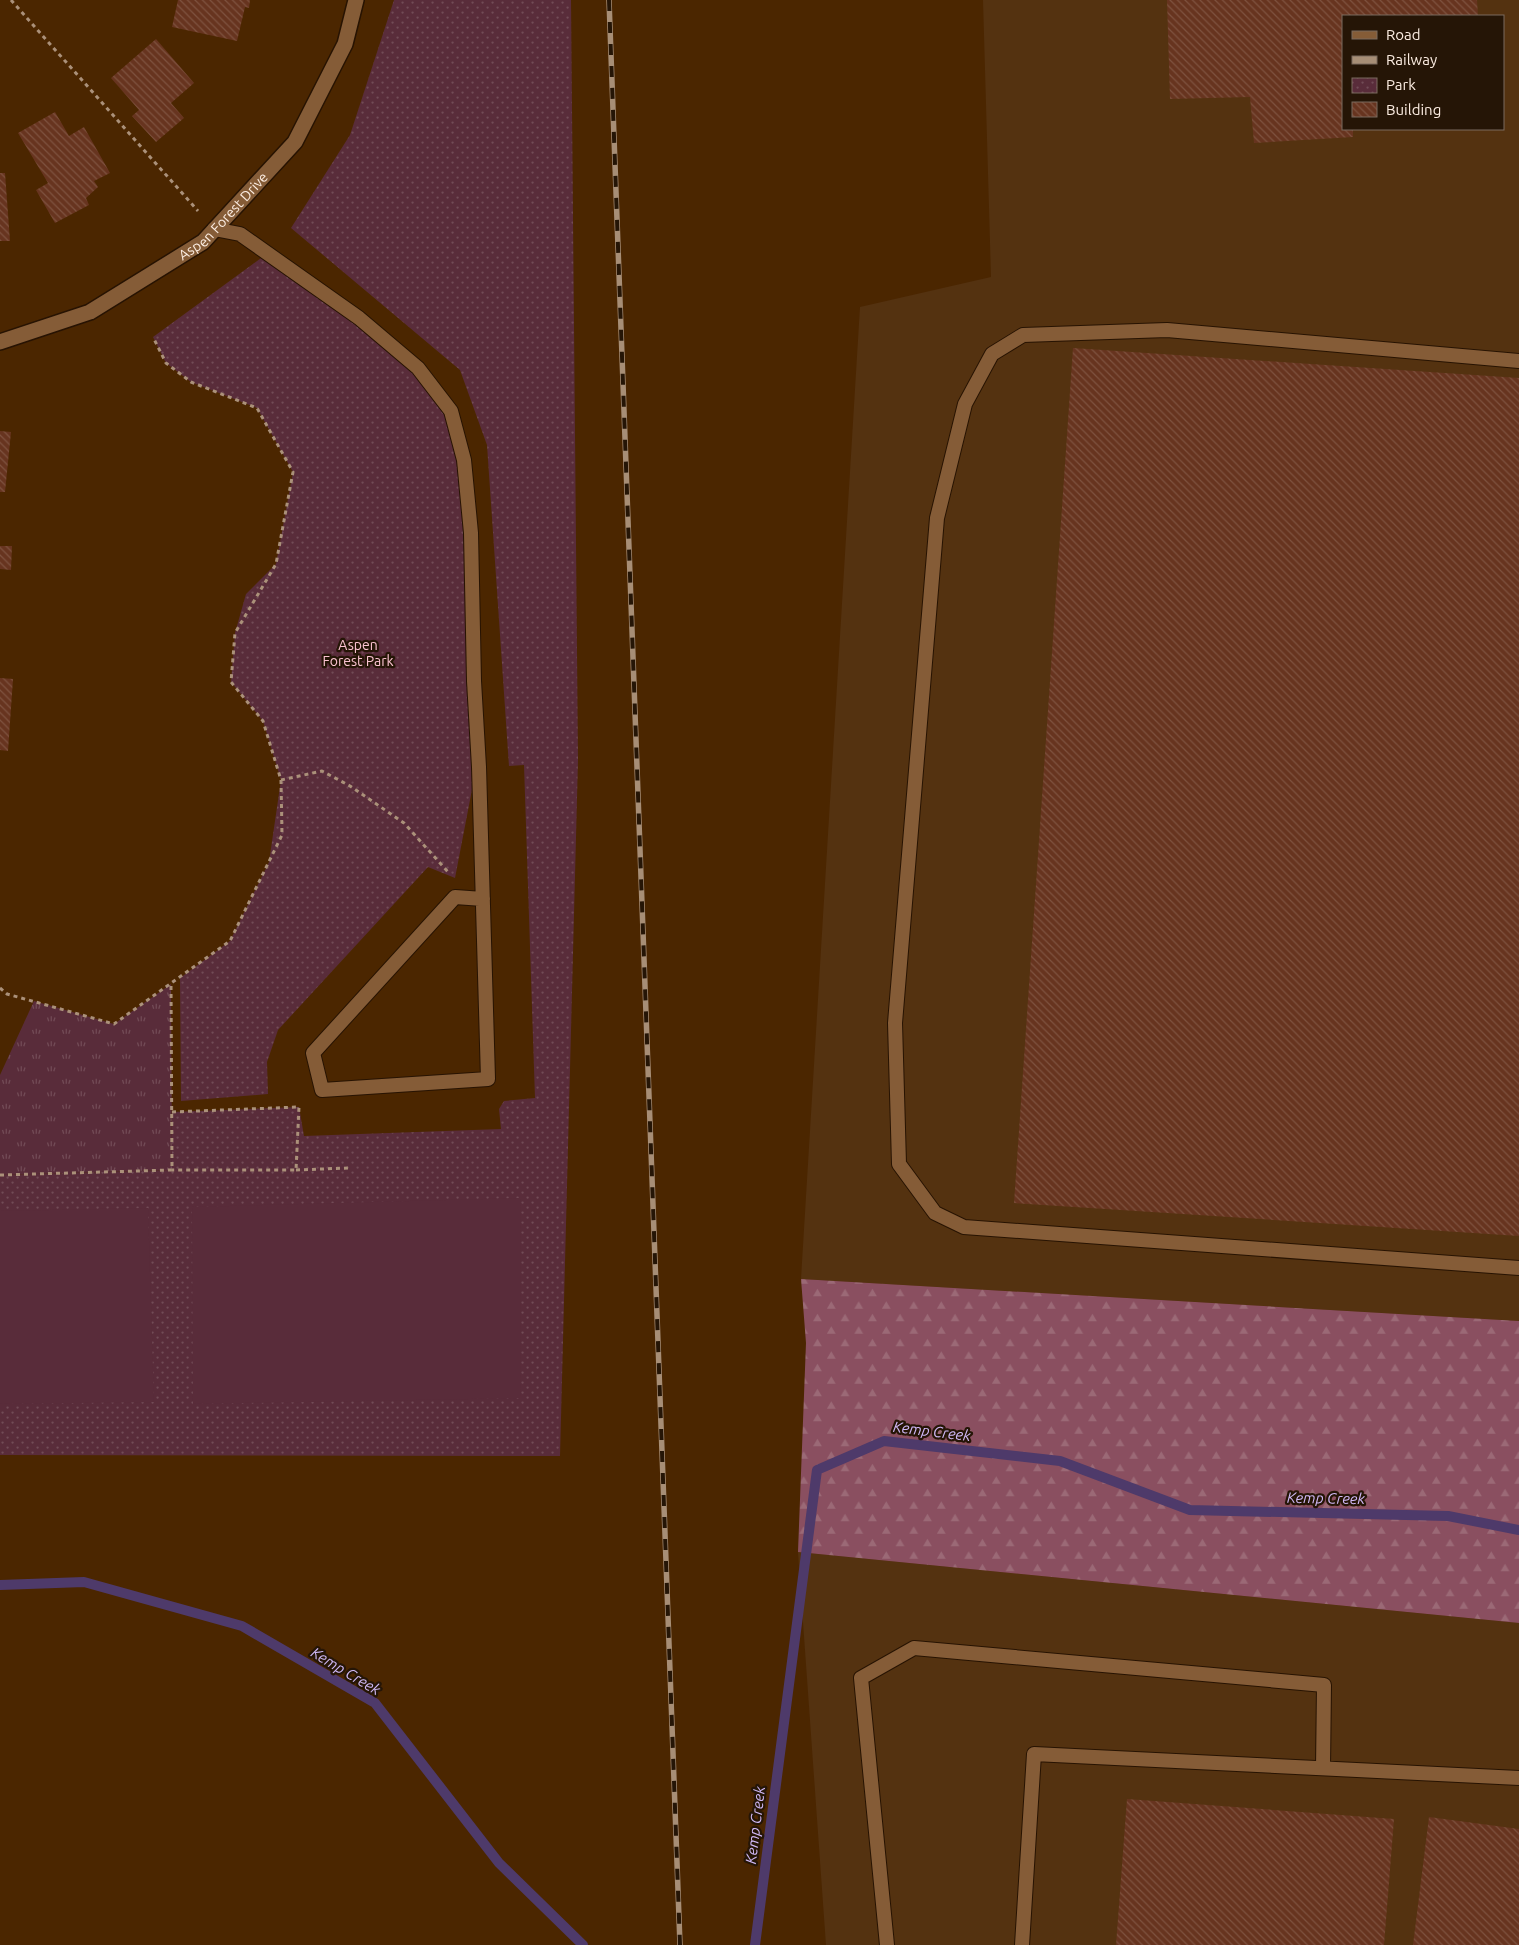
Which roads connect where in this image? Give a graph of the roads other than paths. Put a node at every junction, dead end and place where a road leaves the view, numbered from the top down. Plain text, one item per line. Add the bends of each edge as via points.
1 (356, 0) edge
2 (214, 229) junction
3 (0, 342) edge
4 (1519, 361) edge
5 (483, 899) junction
6 (1519, 1268) edge
7 (1323, 1768) junction
8 (1519, 1778) edge
9 (887, 1945) edge
10 (1022, 1945) edge

1 - 2 street, Aspen Forest Drive via 345,44 295,142
2 - 3 street, Aspen Forest Drive via 203,242 90,312
2 - 5 lane via 240,234 358,318 418,368 451,411 464,460 471,533
4 - 6 lane via 1167,330 1023,335 992,354 965,404 937,518 895,1023 900,1164 935,1213 964,1228
5 - 5 lane via 488,1079 322,1090 313,1053 455,897
7 - 8 lane
7 - 9 lane via 1324,1685 914,1648 861,1678
7 - 10 lane via 1034,1754

